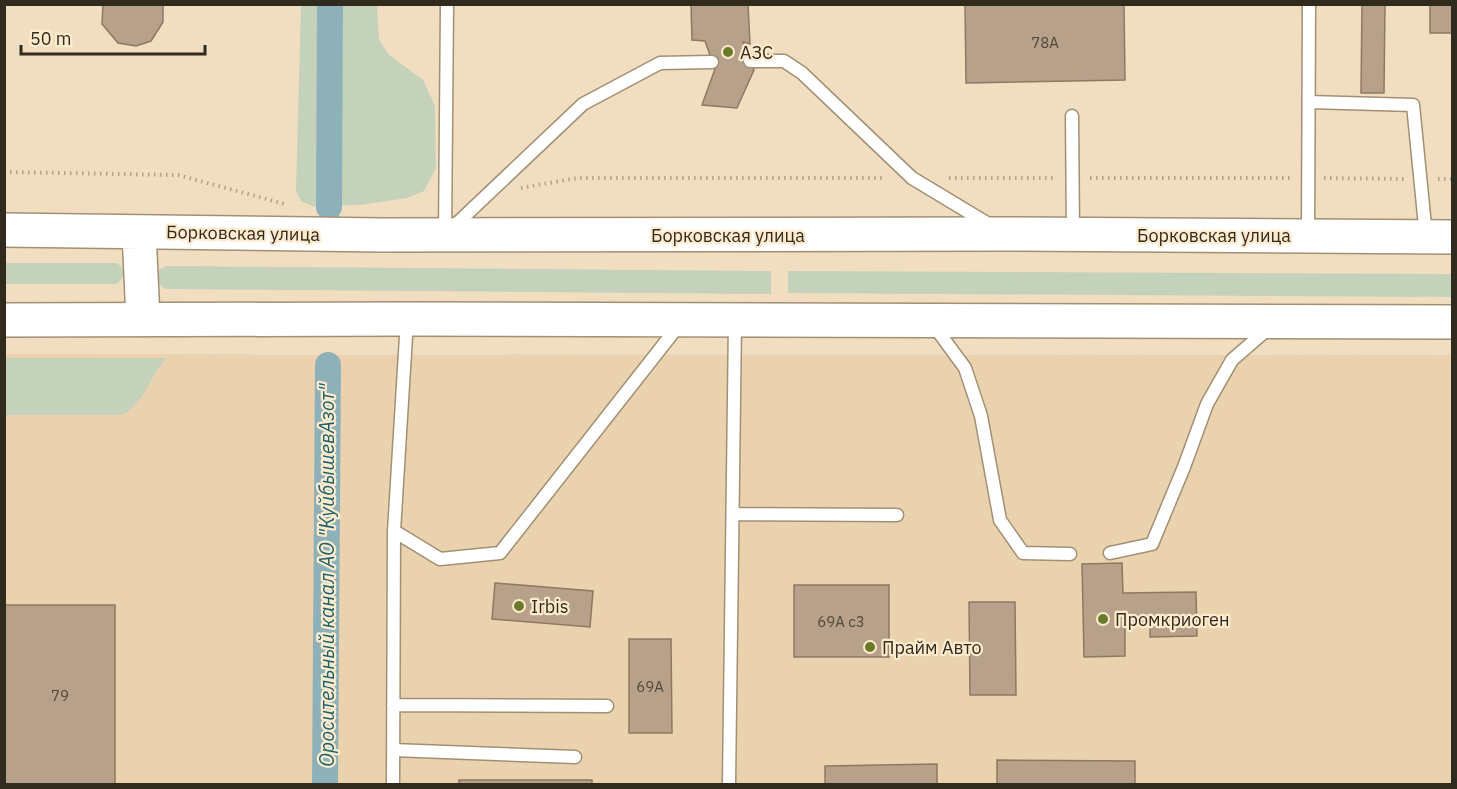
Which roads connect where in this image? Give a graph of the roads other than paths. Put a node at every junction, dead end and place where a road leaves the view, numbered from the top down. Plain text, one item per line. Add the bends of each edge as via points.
1 (447, 4) edge
2 (1309, 4) edge
3 (750, 61) dead end
4 (712, 62) dead end
5 (1309, 102) junction
6 (1072, 116) dead end
7 (4, 230) edge
8 (139, 232) junction
9 (1005, 234) junction
10 (445, 235) junction
11 (1073, 235) junction
12 (1308, 236) junction
13 (1439, 236) edge
14 (143, 319) junction
15 (407, 319) junction
16 (4, 320) edge
17 (930, 320) junction
18 (682, 321) junction
19 (735, 321) junction
20 (1278, 321) junction
21 (1452, 322) edge
22 (733, 514) junction
23 (897, 515) dead end
24 (394, 531) junction
25 (1110, 553) dead end
26 (1070, 554) dead end
27 (393, 705) junction
28 (607, 706) dead end
29 (393, 750) junction
30 (575, 757) dead end
31 (393, 784) edge
32 (729, 784) edge

1 - 10 lane
2 - 5 lane
3 - 9 lane via 784,61 802,73 912,178
4 - 10 lane via 660,63 583,104
5 - 12 lane
5 - 13 lane via 1413,105 1420,179
6 - 11 lane
7 - 8 main road, Борковская улица
8 - 10 main road, Борковская улица
8 - 14 main road
9 - 10 main road, Борковская улица
9 - 11 main road, Борковская улица
11 - 12 main road, Борковская улица
12 - 13 main road, Борковская улица
14 - 15 main road
14 - 16 main road
15 - 18 main road
15 - 24 lane
17 - 19 main road
17 - 20 main road
17 - 26 lane via 965,368 981,416 1000,520 1023,553
18 - 19 main road
18 - 24 lane via 500,553 440,559
19 - 22 lane
20 - 21 main road
20 - 25 lane via 1232,360 1207,404 1152,544
22 - 23 lane
22 - 32 lane
24 - 27 lane
27 - 28 lane
27 - 29 lane
29 - 30 lane
29 - 31 lane

